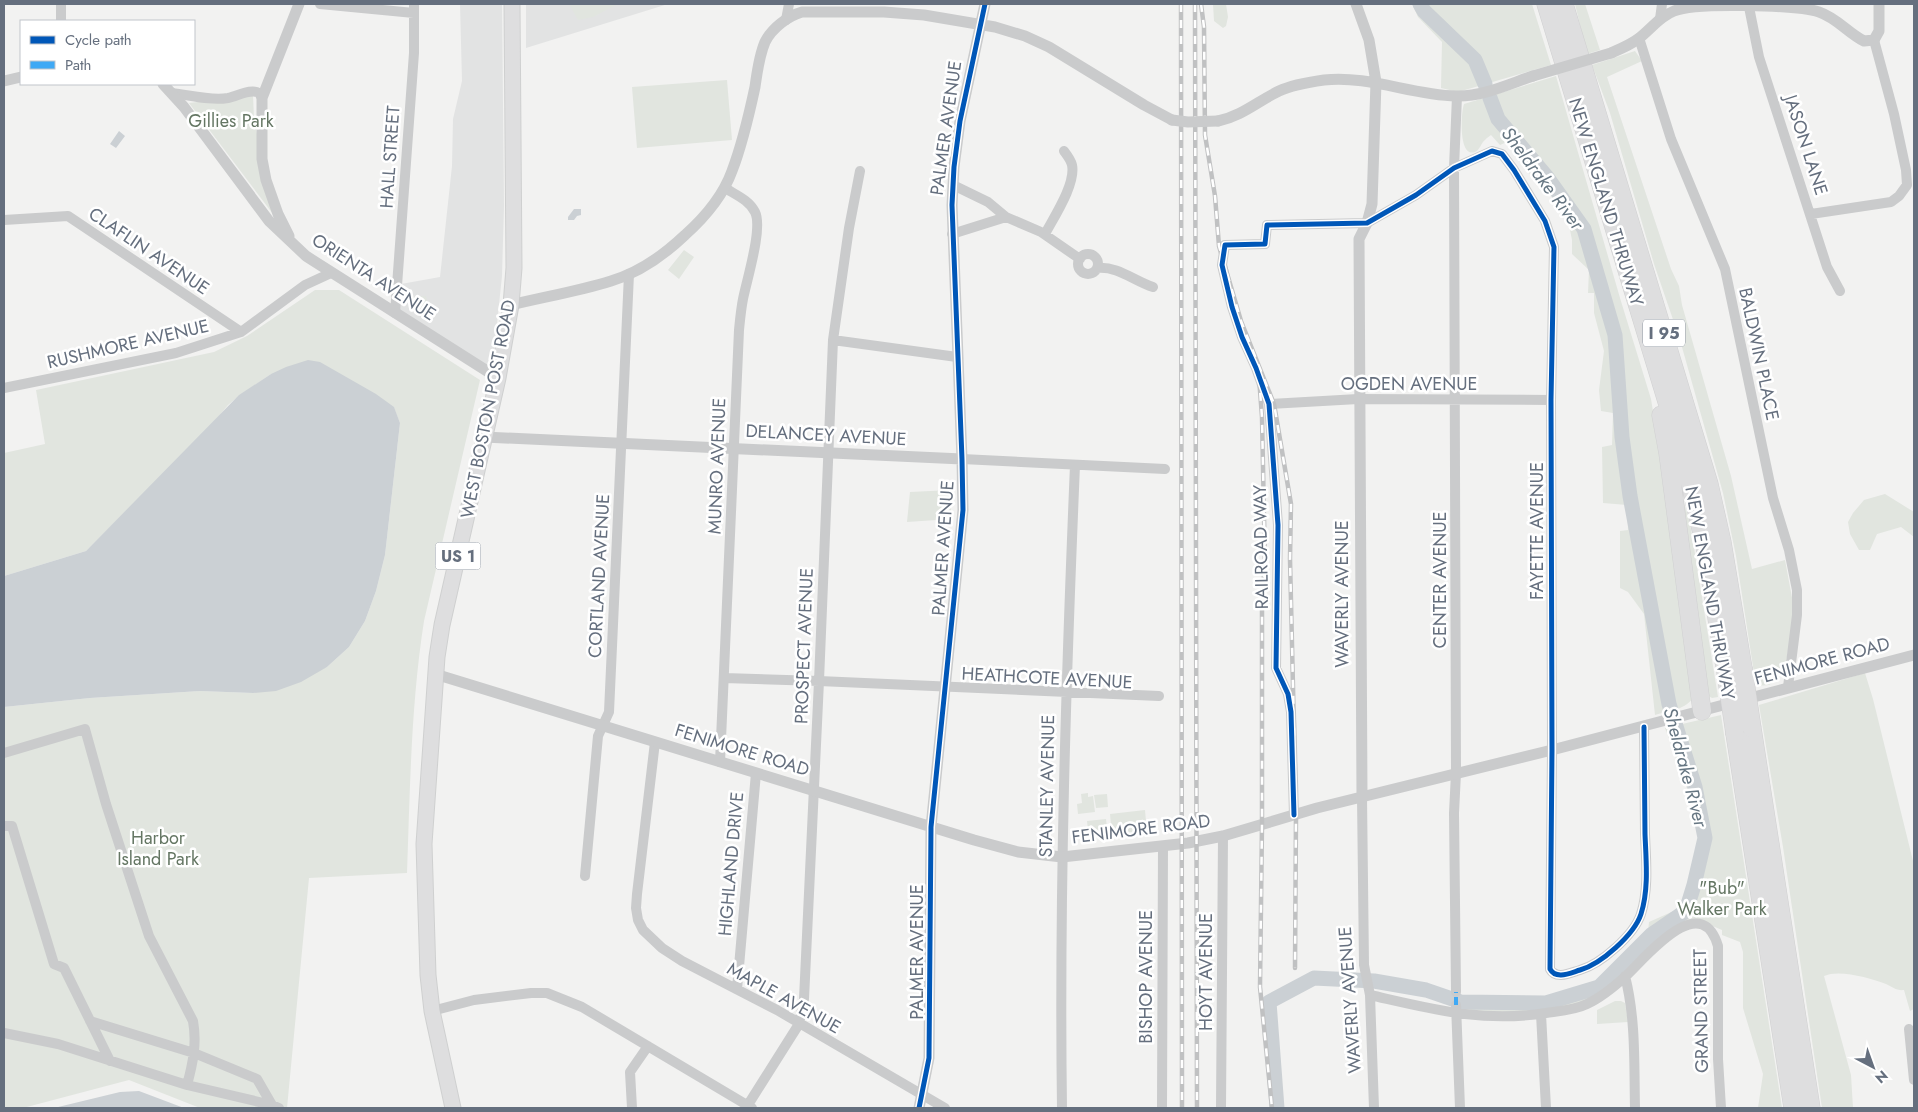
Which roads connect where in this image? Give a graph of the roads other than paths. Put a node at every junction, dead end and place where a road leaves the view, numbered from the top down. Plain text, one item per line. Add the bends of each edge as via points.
1 (60, 4) edge
2 (300, 4) edge
3 (320, 4) edge
4 (512, 4) edge
5 (789, 4) edge
6 (985, 4) edge
7 (1356, 4) edge
8 (1546, 4) edge
9 (1564, 4) edge
10 (1662, 4) edge
11 (1879, 4) edge
12 (1749, 7) junction
13 (414, 8) edge
14 (885, 8) edge
15 (1660, 19) junction
16 (62, 20) edge
17 (786, 20) junction
18 (981, 24) junction
19 (1639, 38) junction
20 (1874, 40) junction
21 (20, 77) edge
22 (4, 81) edge
23 (1376, 82) junction
24 (164, 85) edge
25 (172, 93) junction
26 (1457, 96) junction
27 (262, 98) junction
28 (1064, 151) dead end
29 (1454, 168) junction
30 (860, 171) dead end
31 (953, 185) junction
32 (725, 188) junction
33 (1812, 214) junction
34 (1006, 217) junction
35 (4, 220) edge
36 (1367, 223) junction
37 (952, 234) junction
38 (1045, 234) junction
39 (293, 244) junction
40 (331, 273) junction
41 (629, 274) junction
42 (1153, 287) dead end
43 (1840, 292) dead end
44 (1634, 295) junction
45 (511, 305) junction
46 (395, 313) junction
47 (241, 332) junction
48 (833, 340) junction
49 (957, 358) junction
50 (498, 378) junction
51 (4, 388) edge
52 (1358, 400) junction
53 (1456, 400) junction
54 (1550, 400) junction
55 (1269, 404) junction
56 (484, 437) junction
57 (622, 444) junction
58 (734, 449) junction
59 (828, 453) junction
60 (962, 459) junction
61 (1075, 465) junction
62 (1165, 469) dead end
63 (1914, 655) edge
64 (1734, 670) junction
65 (436, 674) junction
66 (724, 678) junction
67 (819, 681) junction
68 (945, 687) junction
69 (1788, 687) junction
70 (1065, 692) junction
71 (1159, 696) dead end
72 (1702, 711) junction
73 (603, 726) junction
74 (1644, 726) junction
75 (655, 742) junction
76 (1552, 750) junction
77 (4, 753) edge
78 (720, 762) junction
79 (756, 773) junction
80 (1456, 774) junction
81 (813, 790) junction
82 (1362, 797) junction
83 (1294, 815) junction
84 (4, 826) edge
85 (930, 827) junction
86 (1223, 836) junction
87 (1163, 846) junction
88 (1062, 857) junction
89 (585, 876) dead end
90 (1625, 976) junction
91 (737, 989) junction
92 (1369, 991) junction
93 (1456, 992) dead end
94 (1456, 1010) junction
95 (432, 1011) junction
96 (1541, 1014) junction
97 (90, 1021) junction
98 (799, 1024) junction
99 (1910, 1029) dead end
100 (4, 1033) edge
101 (648, 1046) junction
102 (194, 1054) junction
103 (110, 1061) junction
104 (1914, 1080) edge
105 (187, 1085) junction
106 (921, 1095) junction
107 (275, 1107) edge
108 (749, 1107) edge
109 (454, 1108) edge
110 (632, 1108) edge
111 (914, 1108) edge
112 (919, 1108) edge
113 (945, 1108) edge
114 (1062, 1108) edge
115 (1162, 1108) edge
116 (1221, 1108) edge
117 (1374, 1108) edge
118 (1460, 1108) edge
119 (1546, 1108) edge
120 (1635, 1108) edge
121 (1721, 1108) edge
122 (1793, 1108) edge
123 (1811, 1108) edge

1 - 16 street
2 - 27 street
3 - 13 street
4 - 45 main road, WEST BOSTON POST ROAD / US 1 via 514,268
5 - 17 street
6 - 18 street, PALMER AVENUE
7 - 23 street, WAVERLY AVENUE via 1369,40
8 - 44 highway, NEW ENGLAND THRUWAY / I 95
9 - 64 highway, NEW ENGLAND THRUWAY / I 95 via 1705,470 1722,542
10 - 15 street
11 - 20 street via 1879,31
12 - 15 street via 1696,6 1676,10
12 - 20 street via 1787,7 1819,12 1833,18 1864,41
12 - 33 street, JASON LANE via 1759,57
13 - 46 street, HALL STREET via 414,53
14 - 17 street via 802,12
14 - 18 street
15 - 19 street
17 - 32 street via 764,44 738,154
18 - 23 street, bridge via 1025,36 1049,47 1172,120 1218,120 1238,115 1271,96 1324,80
18 - 31 street, PALMER AVENUE via 960,121
19 - 26 street, bridge via 1611,53 1483,92
19 - 69 street, BALDWIN PLACE via 1671,139 1725,269 1773,498 1797,590
20 - 33 street via 1894,114 1907,185 1890,202
21 - 22 street
23 - 26 street
23 - 36 street, WAVERLY AVENUE via 1372,204
24 - 25 street, ORIENTA AVENUE
25 - 27 street via 213,99 254,91
25 - 39 street, ORIENTA AVENUE via 269,221
26 - 29 street
27 - 39 street via 262,159 266,180
28 - 38 street via 1072,163 1070,184
29 - 36 street, FAYETTE AVENUE via 1416,195
29 - 53 street, CENTER AVENUE
29 - 54 street, FAYETTE AVENUE via 1492,151 1502,154 1545,222 1554,247
30 - 48 street, PROSPECT AVENUE
31 - 34 street via 988,202
31 - 37 street, PALMER AVENUE
32 - 41 street via 685,235
32 - 58 street, MUNRO AVENUE via 747,202 758,222 739,330
33 - 43 street, JASON LANE via 1827,267
34 - 37 street
34 - 38 street
35 - 47 street, CLAFLIN AVENUE via 68,216
36 - 52 street, WAVERLY AVENUE via 1359,239
36 - 55 street, RAILROAD WAY via 1267,225 1265,244 1225,245 1222,265 1226,283 1242,337
37 - 49 street, PALMER AVENUE
38 - 42 street via 1080,259 1079,268 1084,273 1105,267
39 - 40 street, ORIENTA AVENUE
40 - 46 street, ORIENTA AVENUE
40 - 47 street, RUSHMORE AVENUE via 305,285
41 - 45 street
41 - 57 street, CORTLAND AVENUE
44 - 64 highway, NEW ENGLAND THRUWAY / I 95 via 1694,498
44 - 72 highway via 1664,431
45 - 50 main road, WEST BOSTON POST ROAD / US 1
46 - 50 street, ORIENTA AVENUE
47 - 51 street, RUSHMORE AVENUE via 176,353
48 - 49 street
48 - 59 street, PROSPECT AVENUE
49 - 60 street, PALMER AVENUE
50 - 56 main road, WEST BOSTON POST ROAD / US 1
52 - 53 street, OGDEN AVENUE
52 - 55 street, OGDEN AVENUE
52 - 82 street, WAVERLY AVENUE
53 - 54 street, OGDEN AVENUE
53 - 80 street, CENTER AVENUE
54 - 76 street, FAYETTE AVENUE
55 - 83 street, RAILROAD WAY via 1278,525 1276,668 1288,694
56 - 57 street, DELANCEY AVENUE
56 - 65 main road, WEST BOSTON POST ROAD / US 1 via 442,625
57 - 58 street, DELANCEY AVENUE
57 - 73 street, CORTLAND AVENUE via 609,712
58 - 59 street, DELANCEY AVENUE
58 - 66 street, MUNRO AVENUE
59 - 60 street, DELANCEY AVENUE
59 - 67 street, PROSPECT AVENUE
60 - 61 street, DELANCEY AVENUE
60 - 68 street, PALMER AVENUE via 961,540
61 - 62 street, DELANCEY AVENUE
61 - 70 street, STANLEY AVENUE
63 - 69 street, FENIMORE ROAD
64 - 122 highway, NEW ENGLAND THRUWAY / I 95, bridge via 1735,734
64 - 123 highway, NEW ENGLAND THRUWAY / I 95, bridge via 1752,728
65 - 73 street, FENIMORE ROAD
65 - 95 main road, WEST BOSTON POST ROAD / US 1 via 424,844
66 - 67 street, HEATHCOTE AVENUE
66 - 78 street, MUNRO AVENUE
67 - 68 street, HEATHCOTE AVENUE
67 - 81 street, PROSPECT AVENUE
68 - 70 street, HEATHCOTE AVENUE
68 - 85 street, PALMER AVENUE
69 - 72 street, FENIMORE ROAD
70 - 71 street, HEATHCOTE AVENUE
70 - 88 street, STANLEY AVENUE
72 - 74 street, FENIMORE ROAD
73 - 75 street, FENIMORE ROAD
73 - 89 street, CORTLAND AVENUE via 598,736
74 - 76 street, FENIMORE ROAD
74 - 76 street, FAYETTE AVENUE via 1646,881 1640,915 1612,952 1588,968 1565,975 1556,975 1550,968
75 - 78 street, FENIMORE ROAD
75 - 91 street, MAPLE AVENUE via 637,894 638,920 643,930 662,948
76 - 80 street, FENIMORE ROAD
77 - 102 street via 85,729 149,936 193,1020 196,1035
78 - 79 street, FENIMORE ROAD
79 - 81 street, FENIMORE ROAD
79 - 91 street, HIGHLAND DRIVE
80 - 82 street, FENIMORE ROAD
80 - 93 street, CENTER AVENUE
81 - 85 street, FENIMORE ROAD
81 - 98 street, PROSPECT AVENUE via 805,986
82 - 83 street, FENIMORE ROAD
82 - 92 street, WAVERLY AVENUE via 1362,922 1364,974
83 - 86 street, FENIMORE ROAD
84 - 97 street via 12,826 15,832 54,964 64,968
85 - 88 street, FENIMORE ROAD via 1018,852
85 - 106 street, PALMER AVENUE via 930,1058
86 - 87 street, FENIMORE ROAD
86 - 116 street, HOYT AVENUE
87 - 88 street, FENIMORE ROAD
87 - 115 street, BISHOP AVENUE
88 - 114 street, STANLEY AVENUE
90 - 96 street via 1585,1005
90 - 120 street via 1632,1027
90 - 121 street, GRAND STREET via 1675,930 1687,924 1697,923 1714,934 1718,946
91 - 98 street, MAPLE AVENUE
92 - 94 street
92 - 117 street, WAVERLY AVENUE
94 - 96 street via 1477,1016 1526,1017
94 - 118 street
95 - 101 street via 474,1000 547,993 582,1006
95 - 109 main road, WEST BOSTON POST ROAD / US 1
96 - 119 street
97 - 102 street
97 - 103 street
98 - 106 street, MAPLE AVENUE
98 - 108 street, PROSPECT AVENUE
99 - 104 street
100 - 103 street via 58,1044
101 - 108 street
101 - 110 street via 630,1072
102 - 105 street
102 - 107 street via 257,1079
103 - 105 street
105 - 107 street
106 - 111 street, PALMER AVENUE
106 - 112 street, PALMER AVENUE
106 - 113 street, MAPLE AVENUE

